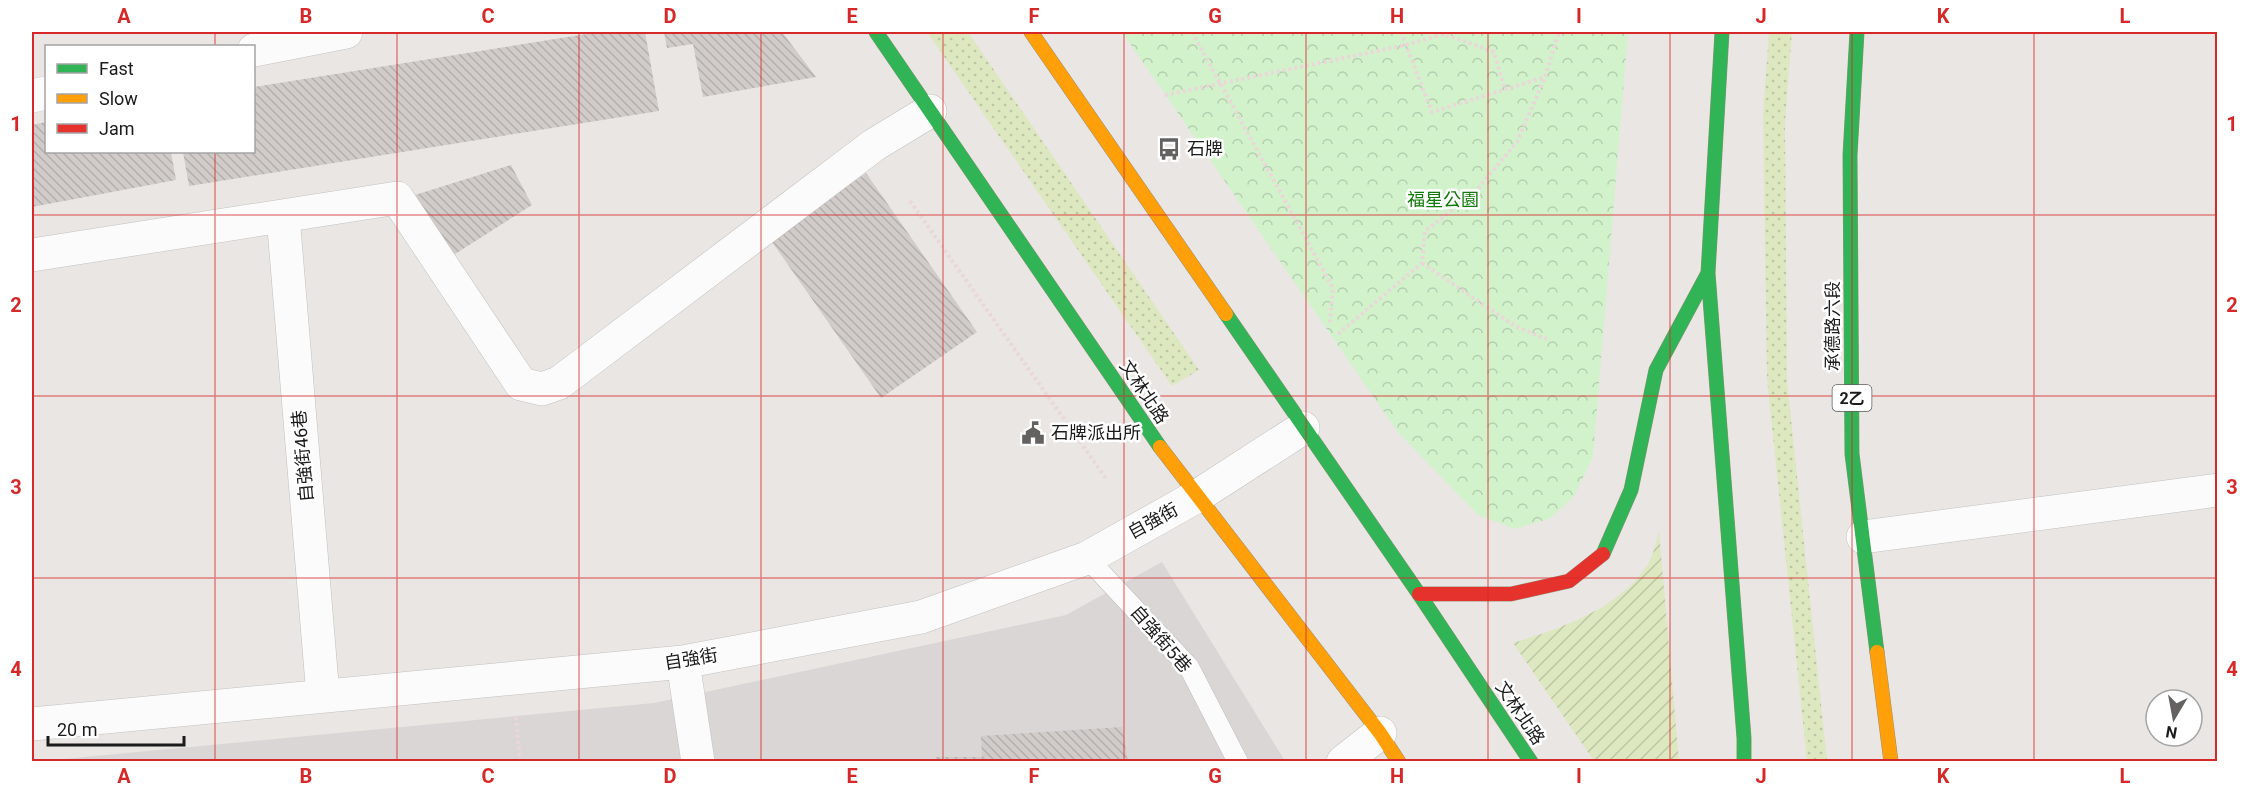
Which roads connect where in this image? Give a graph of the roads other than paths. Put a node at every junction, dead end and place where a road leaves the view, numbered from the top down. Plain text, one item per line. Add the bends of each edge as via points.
1 (346, 32) edge
2 (876, 32) edge
3 (1031, 32) edge
4 (1722, 32) edge
5 (1857, 32) edge
6 (255, 50) edge
7 (930, 111) junction
8 (283, 216) junction
9 (32, 255) edge
10 (1708, 273) junction
11 (1304, 428) junction
12 (2217, 489) edge
13 (1199, 495) junction
14 (1863, 537) junction
15 (1087, 558) junction
16 (1419, 594) junction
17 (683, 662) junction
18 (323, 696) junction
19 (32, 724) edge
20 (1380, 732) junction
21 (698, 762) edge
22 (1238, 762) edge
23 (1343, 762) edge
24 (1399, 762) edge
25 (1532, 762) edge
26 (1744, 762) edge
27 (1891, 762) edge

1 - 6 street
2 - 7 main road, 文林北路
3 - 11 main road, 文林北路
4 - 10 main road
5 - 14 main road, 承德路六段 / 2乙 via 1850,155 1852,454
7 - 8 street via 874,145 559,382 542,389 521,384 397,198
7 - 13 main road, 文林北路 via 1155,440
8 - 9 street
8 - 18 street, 自強街46巷
10 - 16 main road via 1656,370 1631,489 1604,553 1569,581 1511,594
10 - 26 main road
11 - 13 street, 自強街
11 - 16 main road, 文林北路
12 - 14 street
13 - 15 street, 自強街
13 - 20 main road, 文林北路
14 - 27 main road, 承德路六段 / 2乙
15 - 17 street, 自強街 via 921,617
15 - 22 lane, 自強街5巷 via 1189,667
16 - 25 main road, 文林北路
17 - 18 street, 自強街
17 - 21 street
18 - 19 street, 自強街
20 - 23 street
20 - 24 main road, 文林北路

